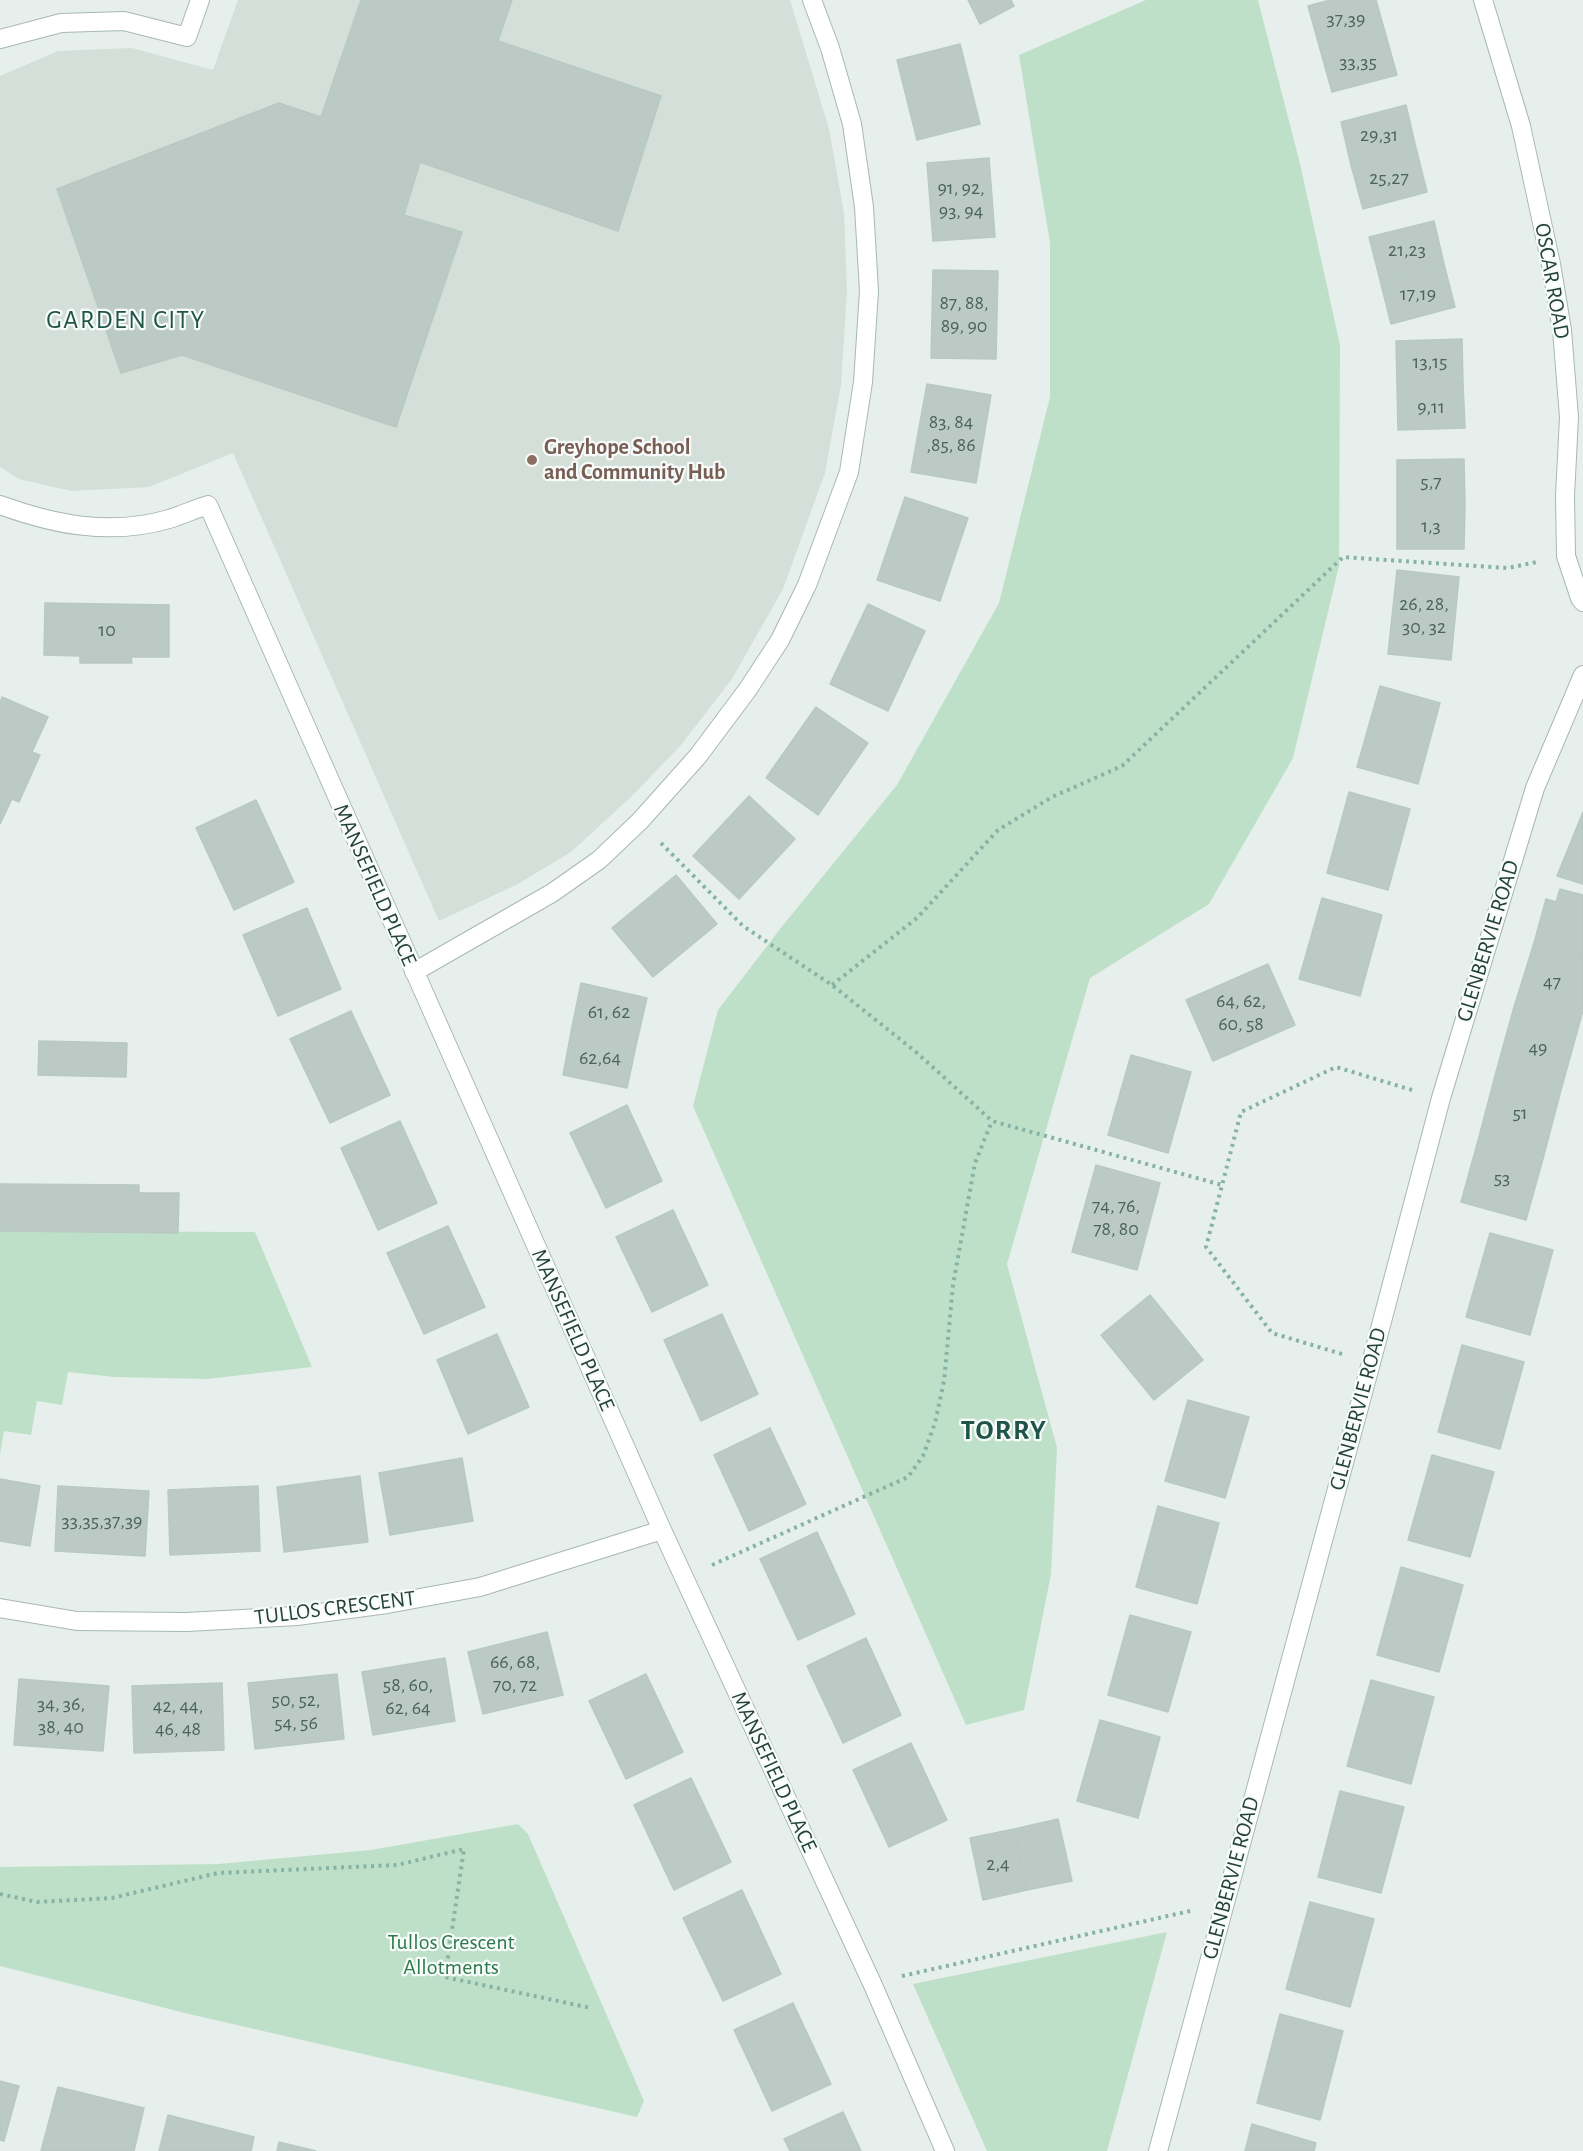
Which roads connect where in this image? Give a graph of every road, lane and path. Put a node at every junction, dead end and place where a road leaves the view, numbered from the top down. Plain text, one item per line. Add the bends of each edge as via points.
1 (200, 0) edge
2 (812, 0) edge
3 (1483, 0) edge
4 (0, 39) edge
5 (0, 505) edge
6 (1566, 555) junction
7 (1583, 602) edge
8 (1583, 675) edge
9 (640, 821) junction
10 (414, 972) junction
11 (832, 985) junction
12 (1441, 1098) junction
13 (992, 1121) junction
14 (1222, 1185) junction
15 (1371, 1363) junction
16 (662, 1530) junction
17 (684, 1577) junction
18 (0, 1608) edge
19 (0, 1894) edge
20 (1224, 1903) junction
21 (872, 1983) junction
22 (591, 2008) dead end
23 (945, 2151) edge
24 (1158, 2151) edge

1 - 4 street via 187,37 124,21 61,23
2 - 9 street via 852,124 864,207 869,291 863,382 849,472 807,585 780,640 698,756
3 - 6 street, OSCAR ROAD via 1521,126 1562,330 1569,417
5 - 10 street, MANSEFIELD PLACE via 59,523 124,527 167,519 208,505
6 - 7 street, OSCAR ROAD
6 - 11 path via 1508,568 1343,557 1122,766 1052,797 998,830 917,918
8 - 12 street, GLENBERVIE ROAD via 1535,788
9 - 10 street via 599,860 552,893
9 - 11 path via 743,926
10 - 16 street, MANSEFIELD PLACE
11 - 13 path via 916,1052
12 - 14 path via 1336,1067 1241,1112
12 - 15 street, GLENBERVIE ROAD
13 - 14 path
13 - 17 path via 975,1163 953,1285 944,1382 923,1456 908,1477
14 - 15 path via 1206,1247 1272,1333
15 - 20 street, GLENBERVIE ROAD
16 - 17 street, MANSEFIELD PLACE
16 - 18 street, TULLOS CRESCENT via 480,1587 297,1616 187,1622 77,1621
17 - 21 street, MANSEFIELD PLACE
19 - 22 path via 37,1902 112,1899 218,1873 397,1865 464,1849 446,1977
20 - 21 path
20 - 24 street, GLENBERVIE ROAD
21 - 23 street, MANSEFIELD PLACE

